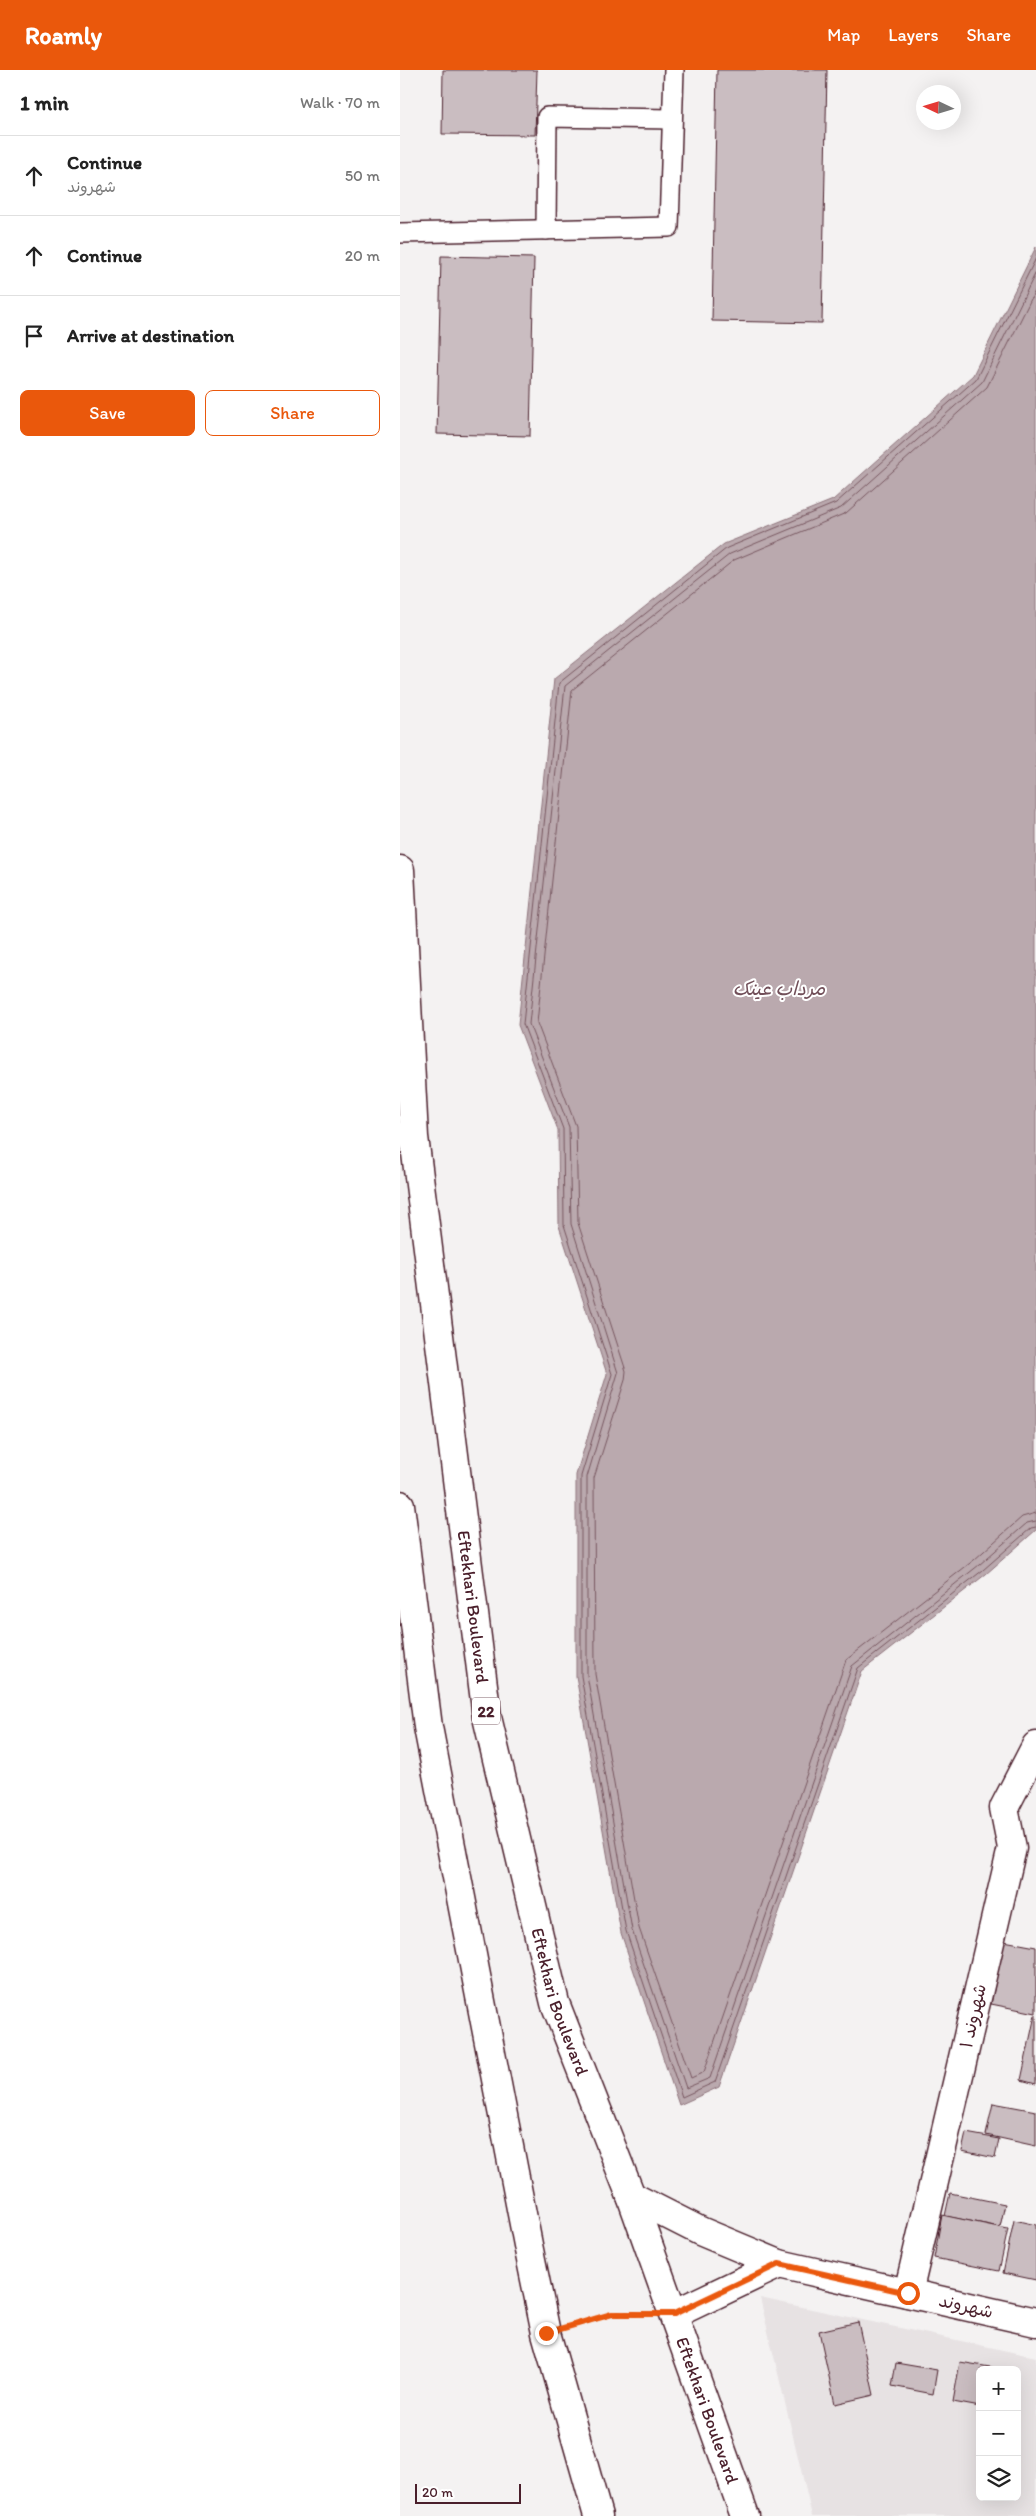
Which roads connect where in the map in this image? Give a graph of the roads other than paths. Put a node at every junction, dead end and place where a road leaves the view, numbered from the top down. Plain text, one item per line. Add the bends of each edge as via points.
1 (674, 70) edge
2 (672, 119) junction
3 (546, 230) junction
4 (400, 233) edge
5 (400, 870) edge
6 (400, 1505) edge
7 (1036, 1746) edge
8 (632, 2196) junction
9 (779, 2264) junction
10 (908, 2293) junction
11 (674, 2314) junction
12 (1036, 2322) edge
13 (598, 2516) edge
14 (745, 2516) edge

1 - 2 lane
2 - 3 lane via 670,227
2 - 3 lane via 547,117
3 - 4 lane
5 - 8 main road, Eftekhari Boulevard / 22 via 414,1136 487,1717 555,2003
6 - 13 main road via 428,1727 546,2333
7 - 10 main road, شهروند ۱ via 1004,1808 1012,1848
8 - 9 main road, شهروند via 700,2231
8 - 11 main road, Eftekhari Boulevard / 22
9 - 10 main road, شهروند
9 - 11 main road
10 - 12 main road, شهروند
11 - 14 main road, Eftekhari Boulevard / 22

